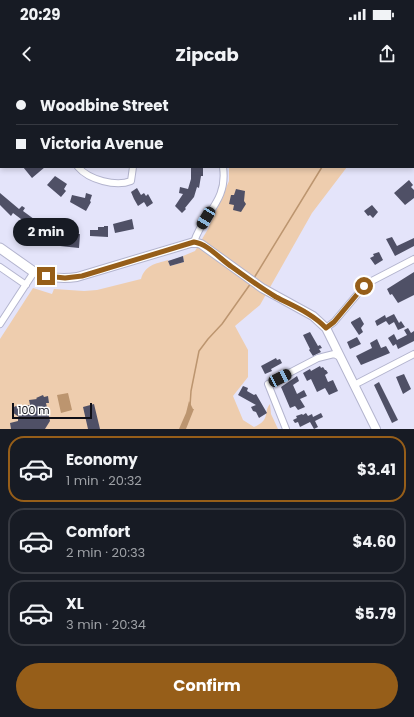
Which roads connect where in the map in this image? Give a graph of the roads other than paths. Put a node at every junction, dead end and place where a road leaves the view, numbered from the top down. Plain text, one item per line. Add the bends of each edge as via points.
1 (79, 168) edge
2 (133, 168) edge
3 (223, 168) edge
4 (194, 242) junction
5 (0, 248) edge
6 (414, 259) edge
7 (0, 267) edge
8 (34, 272) junction
9 (26, 285) junction
10 (0, 324) edge
11 (326, 328) junction
12 (414, 354) edge
13 (340, 357) junction
14 (354, 385) junction
15 (286, 429) edge
16 (376, 429) edge

1 - 2 street via 93,178 125,184 131,181
3 - 4 street via 221,194
4 - 8 street via 77,277 52,278
4 - 11 street via 204,245 262,288 312,316
5 - 8 main road
6 - 11 street via 366,284
7 - 9 street
8 - 9 street
9 - 10 street
11 - 13 street
12 - 14 street
13 - 14 street
13 - 15 street via 336,354 318,358 268,384
14 - 16 street

